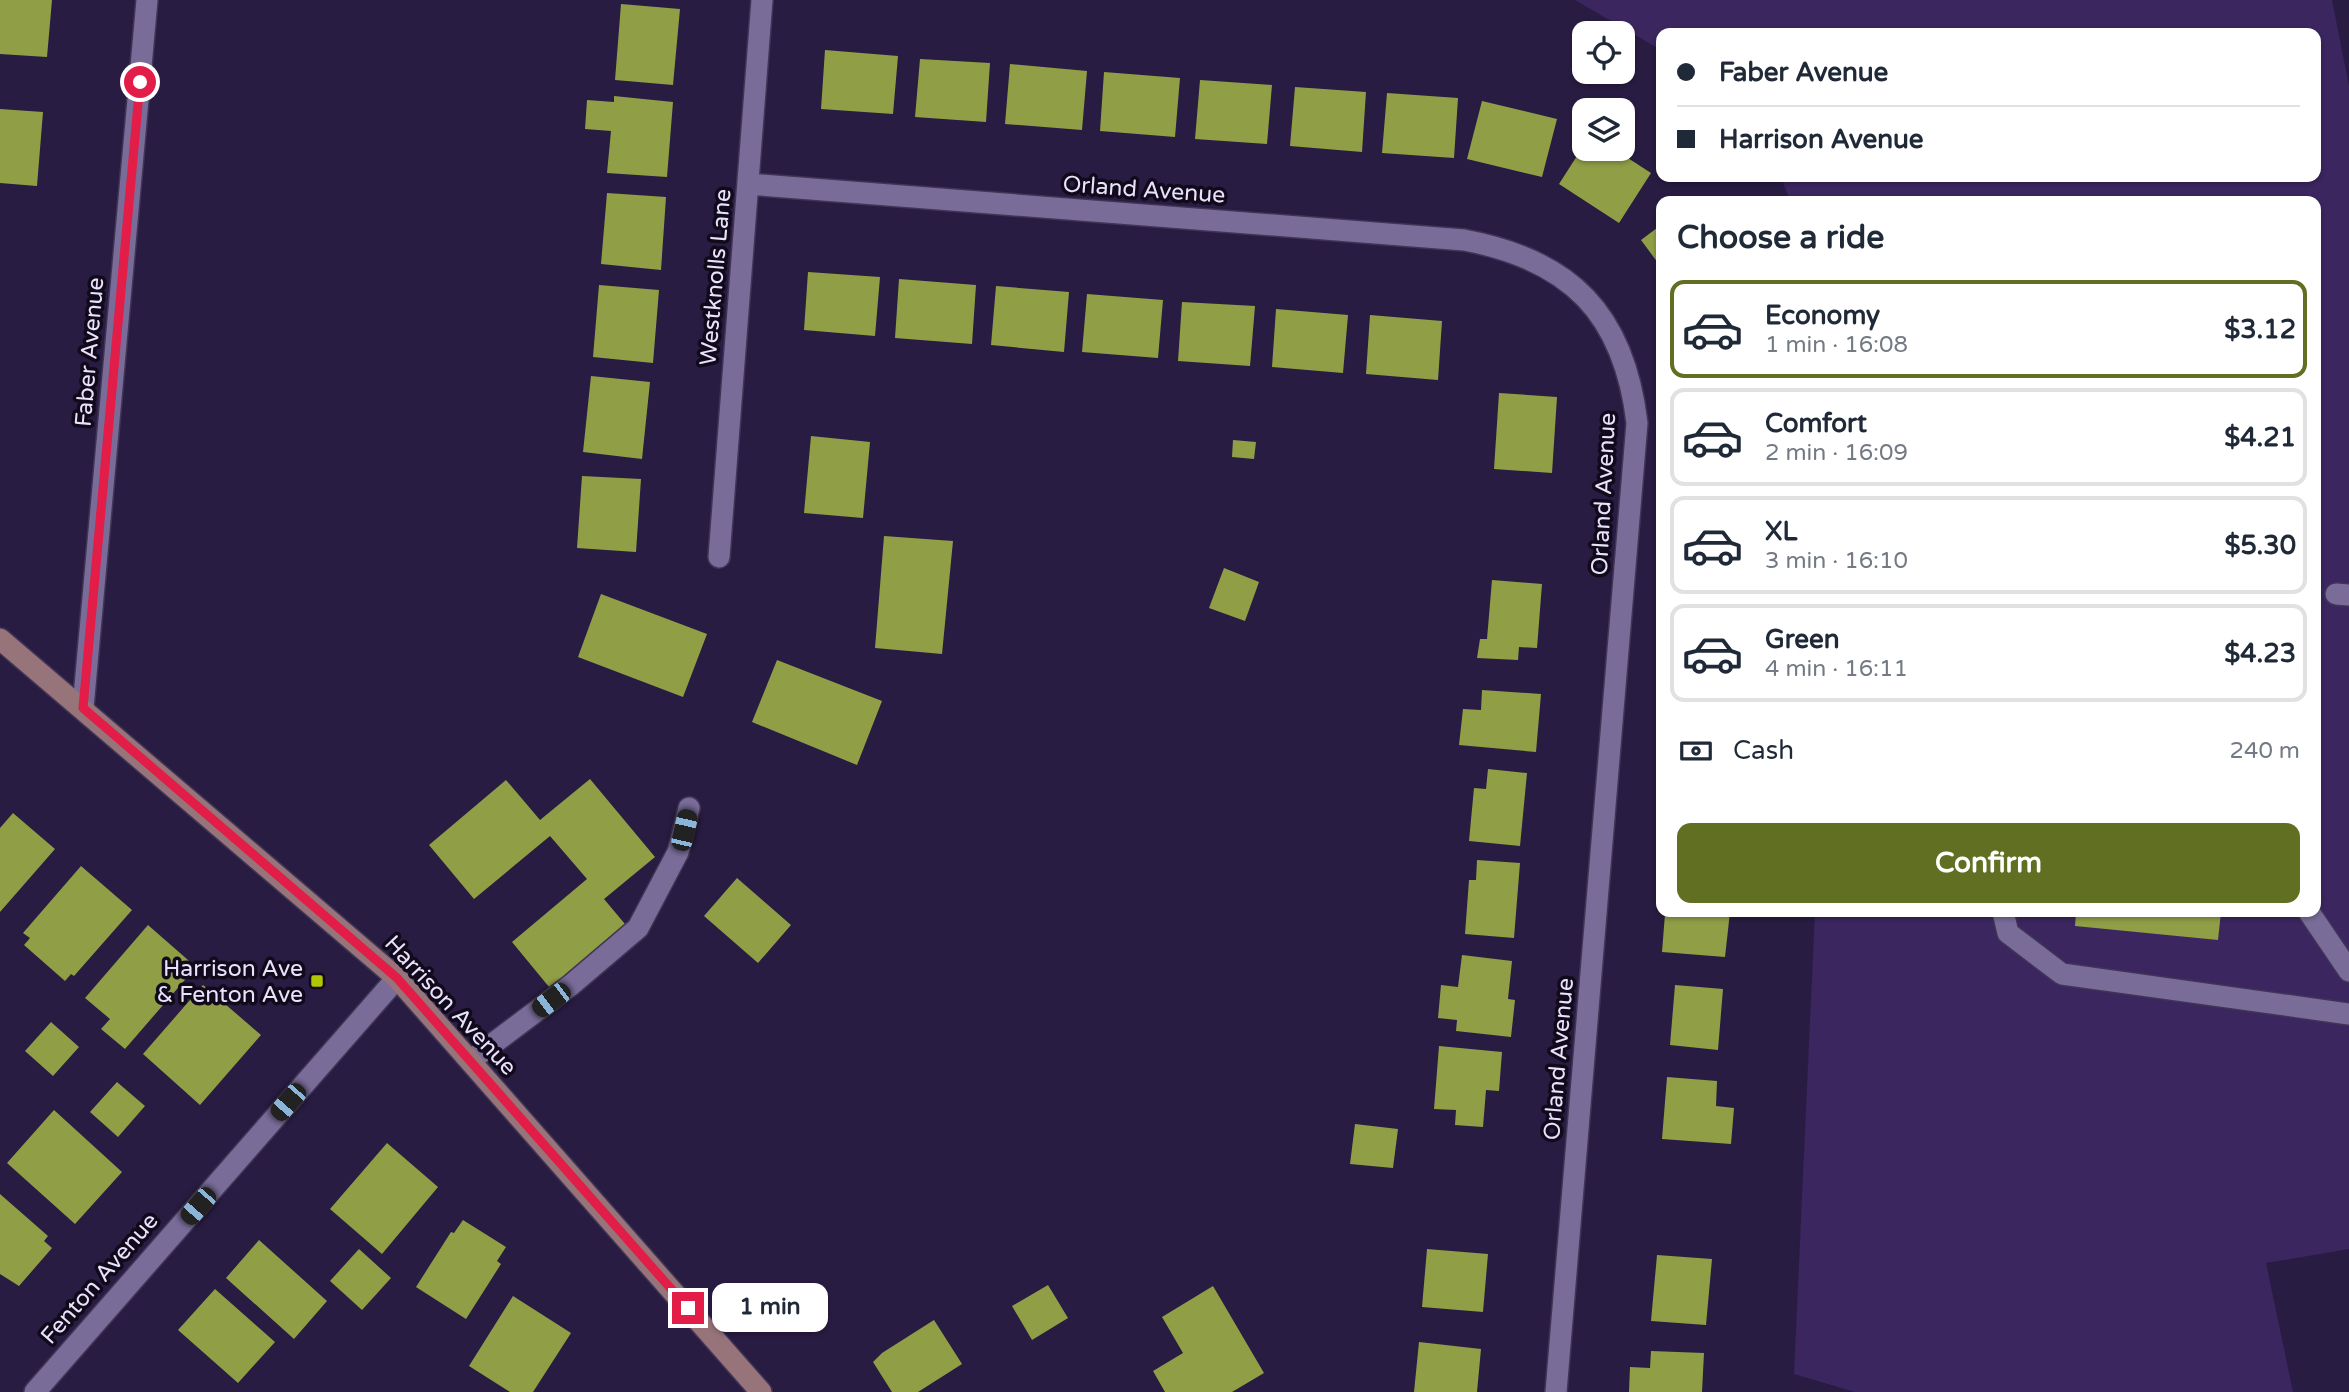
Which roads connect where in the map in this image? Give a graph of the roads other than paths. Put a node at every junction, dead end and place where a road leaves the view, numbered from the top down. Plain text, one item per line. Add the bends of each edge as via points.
1 (148, 0) edge
2 (762, 0) edge
3 (748, 184) junction
4 (719, 557) dead end
5 (0, 639) edge
6 (83, 708) junction
7 (689, 808) dead end
8 (2004, 917) edge
9 (2313, 917) edge
10 (2349, 971) edge
11 (397, 978) junction
12 (2349, 1014) edge
13 (470, 1061) junction
14 (35, 1392) edge
15 (761, 1392) edge
16 (1556, 1392) edge

1 - 6 street, Faber Avenue
2 - 3 street, Westknolls Lane
3 - 4 street, Westknolls Lane
3 - 16 street, Orland Avenue via 1464,240 1503,247 1540,262 1572,284 1599,313 1619,346 1632,384 1637,423
5 - 6 main road, Harrison Avenue
6 - 11 main road, Harrison Avenue
7 - 13 street via 678,852 638,928
8 - 12 street via 2008,933 2062,974
9 - 10 street
11 - 13 main road, Harrison Avenue
11 - 14 street, Fenton Avenue
13 - 15 main road, Harrison Avenue

